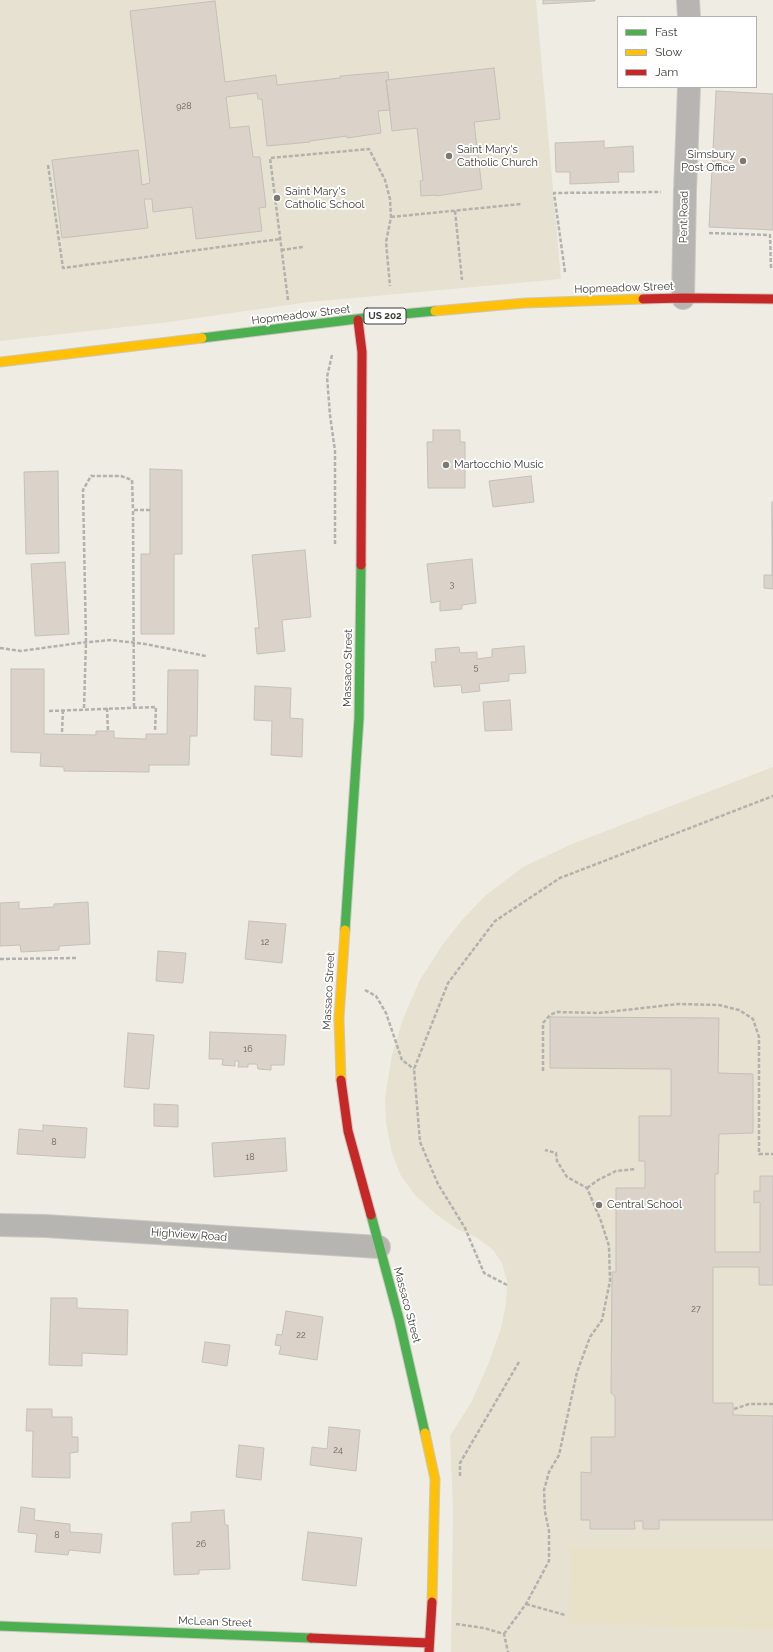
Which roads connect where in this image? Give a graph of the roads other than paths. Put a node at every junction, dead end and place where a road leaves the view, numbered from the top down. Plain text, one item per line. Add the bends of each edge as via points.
1 (688, 0) edge
2 (689, 16) edge
3 (689, 88) edge
4 (683, 298) junction
5 (773, 299) edge
6 (358, 320) junction
7 (0, 362) edge
8 (0, 1225) edge
9 (379, 1246) junction
10 (0, 1626) edge
11 (429, 1648) edge

1 - 2 street
3 - 4 street, Pent Road
4 - 5 main road, Hopmeadow Street / US 202
4 - 6 main road, Hopmeadow Street / US 202 via 525,303
6 - 7 main road, Hopmeadow Street / US 202
6 - 9 main road, Massaco Street via 362,352 359,718 339,1018 341,1092 348,1130
8 - 9 street, Highview Road
9 - 11 main road, Massaco Street via 400,1319 435,1479 432,1622
10 - 11 main road, McLean Street

